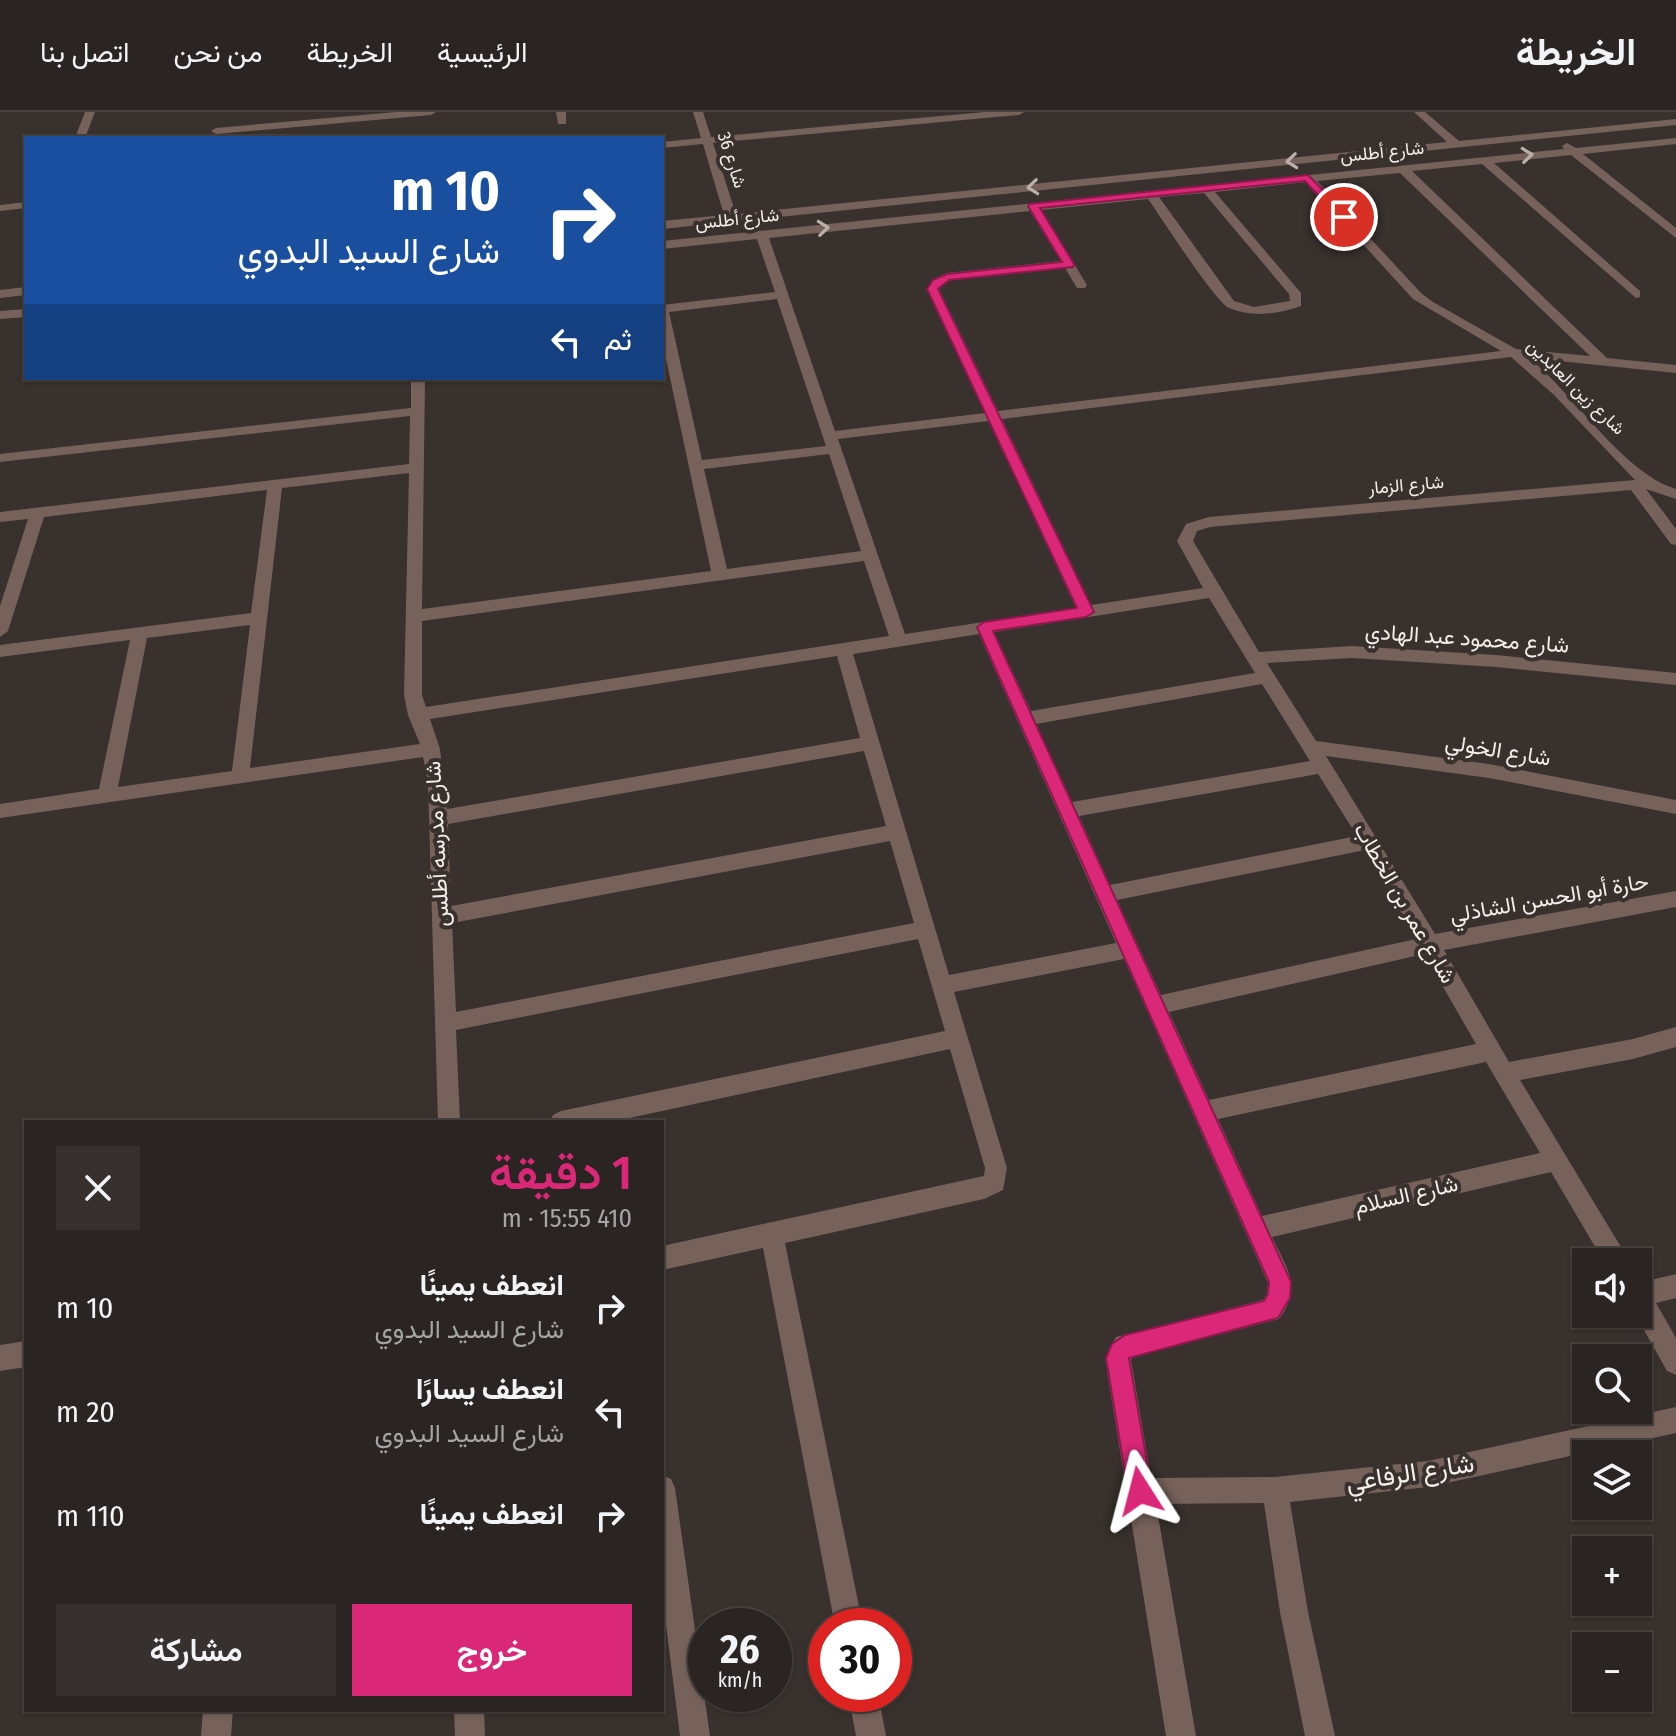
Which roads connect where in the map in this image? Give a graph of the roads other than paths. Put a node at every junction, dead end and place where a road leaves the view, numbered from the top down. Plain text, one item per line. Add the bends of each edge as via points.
1 (90, 112) edge
2 (431, 112) edge
3 (698, 112) edge
4 (843, 112) edge
5 (1019, 112) edge
6 (1419, 112) edge
7 (981, 114) edge
8 (1676, 122) edge
9 (851, 128) junction
10 (216, 130) edge
11 (1553, 134) junction
12 (81, 136) edge
13 (707, 141) junction
14 (1676, 141) edge
15 (1456, 144) junction
16 (664, 145) edge
17 (1573, 151) junction
18 (1484, 160) junction
19 (1402, 168) junction
20 (1308, 178) junction
21 (1206, 188) junction
22 (1150, 193) junction
23 (24, 205) edge
24 (1033, 206) junction
25 (0, 208) edge
26 (731, 218) junction
27 (664, 225) edge
28 (1676, 234) edge
29 (762, 235) junction
30 (664, 245) edge
31 (1069, 264) junction
32 (1081, 285) dead end
33 (24, 289) edge
34 (0, 294) edge
35 (1636, 294) dead end
36 (782, 295) junction
37 (664, 310) edge
38 (24, 313) edge
39 (0, 315) edge
40 (664, 319) edge
41 (1514, 353) junction
42 (1603, 362) junction
43 (1676, 369) edge
44 (418, 380) edge
45 (418, 411) junction
46 (994, 418) junction
47 (832, 443) junction
48 (0, 458) edge
49 (696, 465) junction
50 (417, 468) junction
51 (275, 484) junction
52 (1642, 484) junction
53 (1676, 494) edge
54 (38, 512) junction
55 (0, 517) edge
56 (1676, 540) edge
57 (1187, 548) joint
58 (870, 555) junction
59 (720, 575) junction
60 (1213, 592) junction
61 (1086, 612) junction
62 (414, 616) junction
63 (258, 618) junction
64 (984, 627) junction
65 (0, 631) edge
66 (140, 633) junction
67 (899, 640) junction
68 (843, 649) junction
69 (0, 651) edge
70 (1255, 658) junction
71 (1266, 677) junction
72 (1676, 679) edge
73 (417, 715) junction
74 (1025, 719) junction
75 (871, 743) junction
76 (1311, 747) junction
77 (431, 749) junction
78 (1323, 766) junction
79 (240, 776) junction
80 (107, 796) junction
81 (1676, 807) edge
82 (1068, 810) junction
83 (0, 811) edge
84 (439, 818) junction
85 (897, 832) junction
86 (1370, 841) junction
87 (1104, 894) junction
88 (1676, 899) edge
89 (442, 916) junction
90 (925, 929) junction
91 (1430, 944) junction
92 (1129, 949) junction
93 (942, 985) junction
94 (1155, 1006) junction
95 (446, 1023) junction
96 (1676, 1037) edge
97 (958, 1038) junction
98 (1491, 1051) junction
99 (1503, 1073) junction
100 (1203, 1112) junction
101 (449, 1120) edge
102 (570, 1120) edge
103 (1556, 1160) junction
104 (1256, 1229) junction
105 (772, 1235) junction
106 (1609, 1248) edge
107 (664, 1258) edge
108 (1676, 1286) edge
109 (1652, 1292) edge
110 (1652, 1320) edge
111 (24, 1354) edge
112 (0, 1358) edge
113 (1676, 1362) edge
114 (1676, 1420) edge
115 (1275, 1490) junction
116 (1140, 1491) junction
117 (664, 1503) edge
118 (845, 1608) edge
119 (218, 1712) edge
120 (469, 1712) edge
121 (866, 1712) edge
122 (216, 1736) edge
123 (470, 1736) edge
124 (695, 1736) edge
125 (871, 1736) edge
126 (1181, 1736) edge
127 (1320, 1736) edge

1 - 12 street
2 - 10 street via 345,124
3 - 13 street, شارع 36
4 - 9 street
5 - 7 street
6 - 15 street
7 - 9 street
8 - 11 street, شارع أطلس
9 - 13 street
11 - 15 street, شارع أطلس
11 - 17 street
13 - 16 street
13 - 26 street, شارع 36
14 - 17 street, شارع أطلس
15 -> 26 street, شارع أطلس
18 -> 17 street, شارع أطلس
17 - 28 street
18 - 19 street, شارع أطلس
18 - 35 street
19 - 20 street, شارع أطلس
19 - 42 street
20 - 21 street, شارع أطلس
20 - 41 street, شارع زين العابدين via 1417,296
21 - 22 street, شارع أطلس
21 - 22 street via 1295,293 1297,303 1254,311 1230,304
22 - 24 street, شارع أطلس
23 - 25 street
29 -> 24 street, شارع أطلس
24 - 31 street
26 - 27 street, شارع أطلس
29 - 30 street, شارع أطلس
29 - 36 street
31 - 32 street
31 - 46 street via 947,277 933,289
33 - 34 street
36 - 37 street
36 - 47 street
38 - 39 street
40 - 49 street
41 - 42 street
41 - 46 street
41 - 52 street, شارع زين العابدين
42 - 43 street
44 - 45 street, شارع مدرسه أطلس
45 - 48 street
45 - 50 street, شارع مدرسه أطلس
46 - 47 street
46 - 61 street
47 - 49 street
47 - 58 street
49 - 59 street
50 - 51 street
50 - 62 street, شارع مدرسه أطلس
51 - 54 street
51 - 63 street
52 - 53 street, شارع زين العابدين
52 - 56 street
52 - 57 street, شارع الزمار via 1209,522 1191,528
54 - 55 street
54 - 65 street
57 - 60 street, شارع عمر بن الخطاب
58 - 59 street
58 - 67 street
59 - 62 street
60 - 61 street
60 - 70 street, شارع عمر بن الخطاب
61 - 64 street
62 - 73 street, شارع مدرسه أطلس
63 - 66 street
63 - 79 street
64 - 67 street
64 - 74 street
66 - 69 street
66 - 80 street
67 - 68 street
68 - 73 street
68 - 75 street
70 - 71 street, شارع عمر بن الخطاب
70 - 72 street, شارع محمود عبد الهادي via 1352,652
71 - 74 street
71 - 76 street, شارع عمر بن الخطاب
73 - 77 street, شارع مدرسه أطلس
74 - 82 street
75 - 84 street
75 - 85 street
76 - 78 street, شارع عمر بن الخطاب
76 - 81 street, شارع الخولي via 1489,771
77 - 79 street
77 - 84 street, شارع مدرسه أطلس
78 - 82 street
78 - 86 street, شارع عمر بن الخطاب
79 - 80 street
80 - 83 street
82 - 87 street
84 - 89 street, شارع مدرسه أطلس
85 - 89 street
85 - 90 street
86 - 87 street
86 - 91 street, شارع عمر بن الخطاب
87 - 92 street
88 - 91 street, حارة أبو الحسن الشاذلي
89 - 95 street, شارع مدرسه أطلس
90 - 93 street
90 - 95 street
91 - 94 street, حارة أبو الحسن الشاذلي
91 - 98 street, شارع عمر بن الخطاب
92 - 93 street
92 - 94 street
93 - 97 street
94 - 100 street
95 - 101 street, شارع مدرسه أطلس
96 - 99 street
97 - 102 street
97 - 105 street via 996,1168 995,1182
98 - 99 street, شارع عمر بن الخطاب
98 - 100 street
99 - 103 street, شارع عمر بن الخطاب
100 - 104 street
103 - 104 street, شارع السلام
103 - 106 street, شارع عمر بن الخطاب
104 - 116 street via 1280,1282 1279,1298 1270,1310 1125,1346 1120,1352
105 - 107 street
105 - 118 street
108 - 109 street
110 - 113 street
111 - 112 street
114 - 115 street, شارع الرفاعي via 1428,1474
115 - 116 street, شارع الرفاعي
115 - 127 street
116 - 126 street
117 - 124 street
119 - 122 street
120 - 123 street
121 - 125 street

